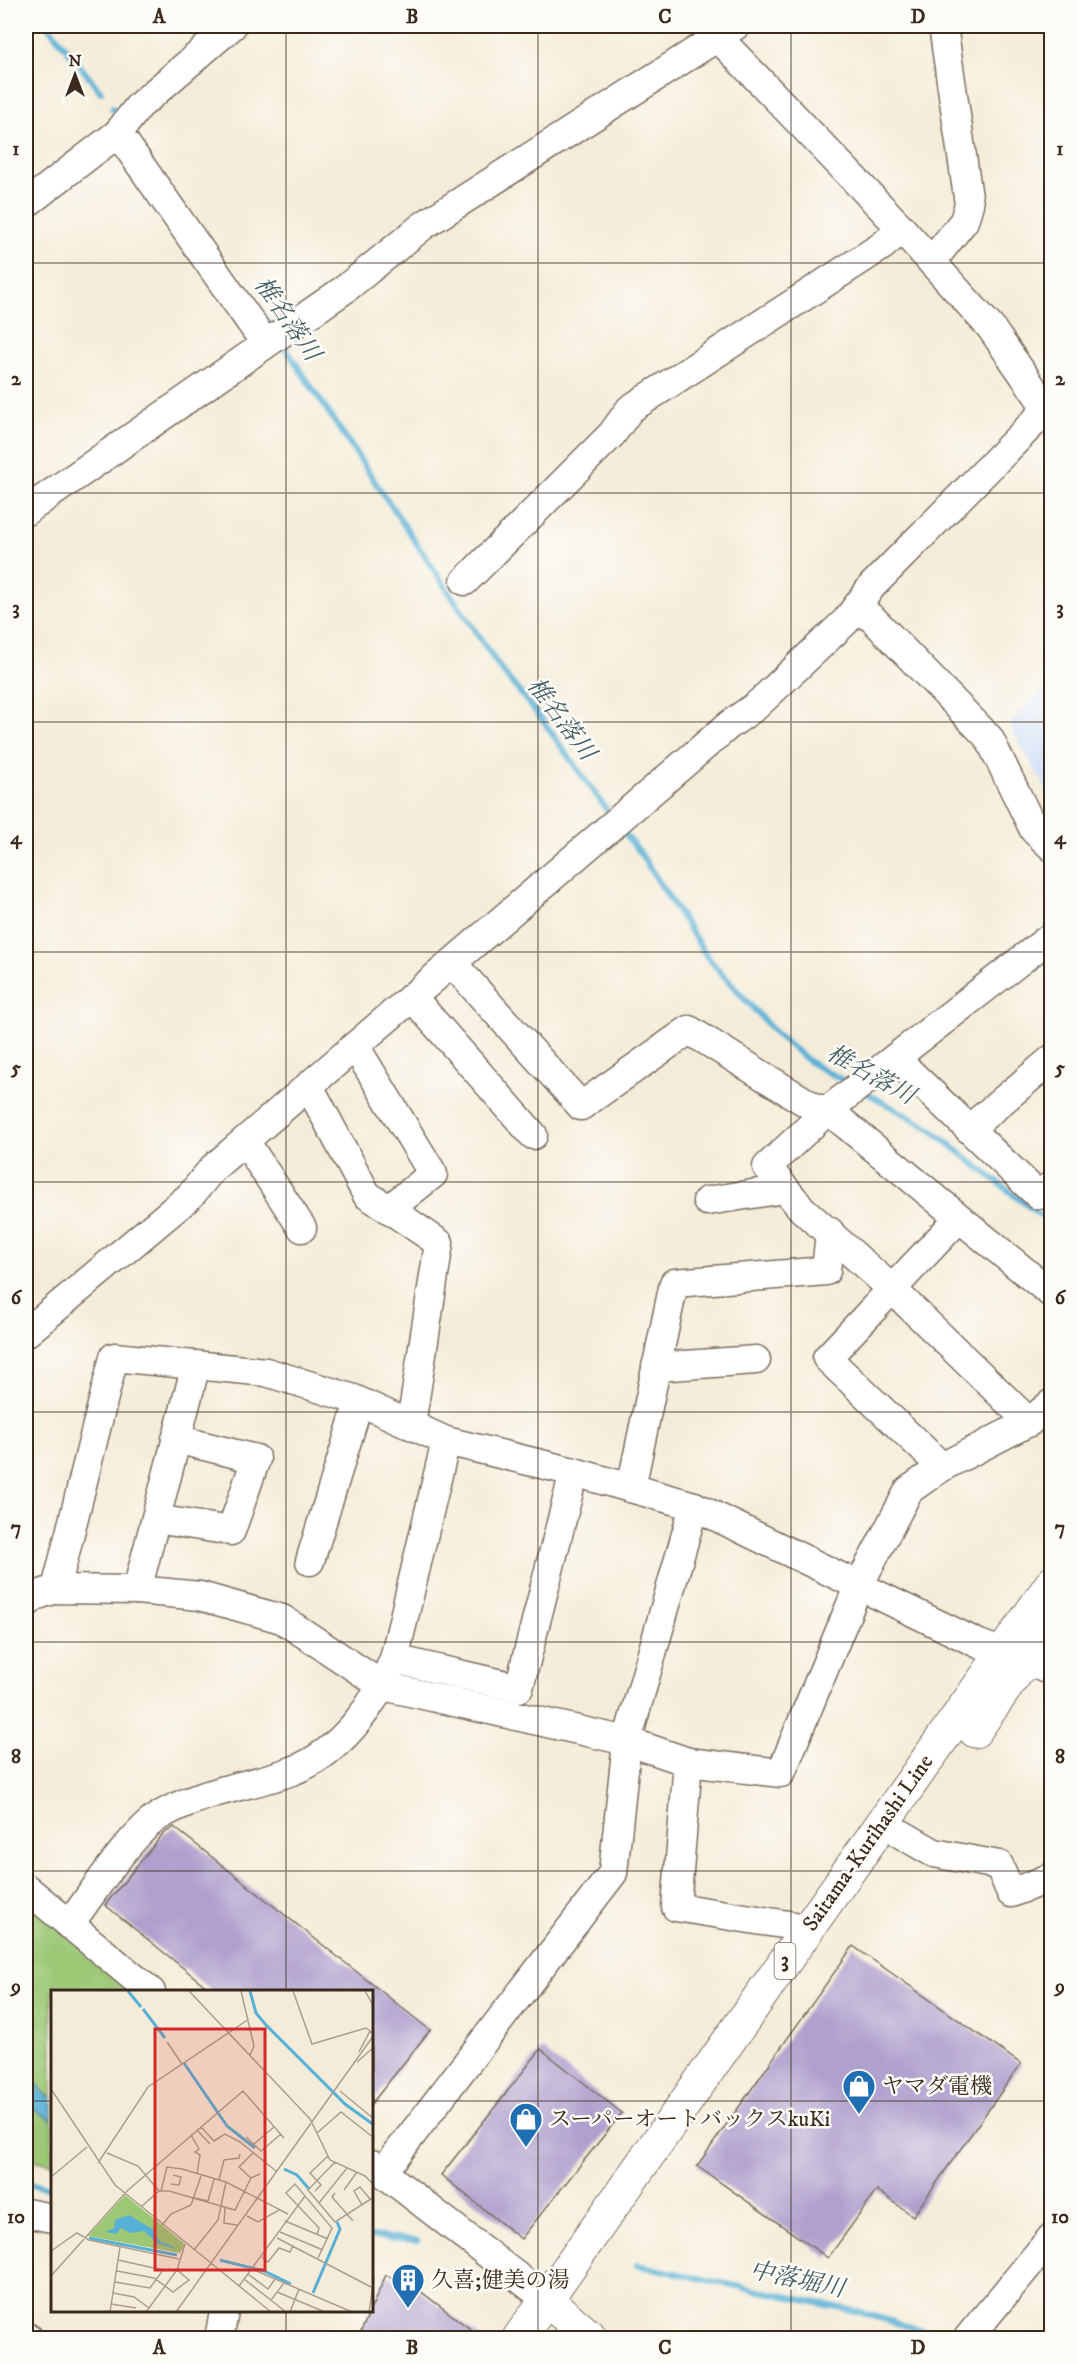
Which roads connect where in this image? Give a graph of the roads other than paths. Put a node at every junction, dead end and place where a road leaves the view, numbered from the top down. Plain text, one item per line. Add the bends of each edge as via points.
1 (232, 26) edge
2 (943, 26) edge
3 (720, 29) edge
4 (118, 133) junction
5 (26, 204) edge
6 (902, 229) junction
7 (932, 261) junction
8 (265, 344) junction
9 (1049, 413) edge
10 (26, 511) edge
11 (465, 581) dead end
12 (858, 608) junction
13 (1052, 847) edge
14 (1052, 936) edge
15 (452, 963) junction
16 (412, 997) junction
17 (355, 1046) junction
18 (896, 1058) junction
19 (1052, 1059) edge
20 (309, 1086) junction
21 (828, 1110) junction
22 (969, 1129) junction
23 (533, 1135) dead end
24 (245, 1141) junction
25 (1052, 1185) edge
26 (785, 1189) junction
27 (707, 1201) dead end
28 (389, 1209) junction
29 (959, 1218) junction
30 (302, 1228) dead end
31 (831, 1232) junction
32 (891, 1288) junction
33 (1052, 1294) edge
34 (26, 1333) edge
35 (756, 1360) dead end
36 (196, 1365) junction
37 (656, 1367) junction
38 (359, 1402) junction
39 (1052, 1403) edge
40 (1029, 1422) junction
41 (411, 1425) junction
42 (177, 1439) junction
43 (446, 1442) junction
44 (942, 1467) junction
45 (574, 1472) junction
46 (630, 1488) junction
47 (694, 1506) junction
48 (156, 1519) junction
49 (309, 1561) dead end
50 (1052, 1583) edge
51 (858, 1587) junction
52 (137, 1590) junction
53 (35, 1593) edge
54 (1052, 1622) edge
55 (394, 1659) junction
56 (1026, 1662) edge
57 (383, 1686) junction
58 (627, 1742) junction
59 (688, 1762) junction
60 (901, 1834) junction
61 (1052, 1877) edge
62 (26, 1888) edge
63 (69, 1925) junction
64 (807, 1929) junction
65 (149, 1990) edge
66 (377, 2168) edge
67 (26, 2213) edge
68 (51, 2218) edge
69 (1050, 2242) edge
70 (224, 2313) edge
71 (551, 2317) edge
72 (219, 2338) edge
73 (519, 2338) edge
74 (591, 2338) edge
75 (968, 2338) edge

1 - 4 street via 139,106
2 - 7 street via 969,204 964,221
3 - 6 street
3 - 8 street via 424,225 345,289
4 - 5 street
4 - 8 street
6 - 7 street
6 - 11 street via 882,246 630,409 612,434
7 - 9 street via 991,328
8 - 10 street
9 - 12 street via 872,586
12 - 13 street via 989,738 1034,830
12 - 15 street via 756,706
14 - 18 street
15 - 16 street
15 - 21 street via 581,1106 689,1030 814,1108
16 - 17 street
16 - 23 street
17 - 20 street
17 - 28 street via 433,1174
18 - 21 street
18 - 22 street
19 - 22 street
20 - 24 street
20 - 28 street via 367,1196
21 - 26 street via 767,1167
21 - 29 street
22 - 25 street via 1038,1196
24 - 30 street
24 - 34 street via 213,1168 190,1196
26 - 27 street
26 - 31 street via 802,1209
28 - 41 street via 439,1243
29 - 32 street
29 - 33 street
31 - 32 street
31 - 37 street via 826,1271 674,1283
32 - 40 street
32 - 44 street via 827,1358
35 - 37 street
36 - 38 street via 267,1372
36 - 42 street
36 - 53 street via 114,1356
37 - 46 street
38 - 41 street
38 - 49 street
39 - 40 street
40 - 44 street
41 - 43 street
42 - 48 street
42 - 48 street via 256,1459 231,1531
43 - 45 street
43 - 55 street
44 - 51 street via 909,1490
45 - 46 street
45 - 55 street via 519,1688
46 - 47 street
47 - 51 street
47 - 58 street
48 - 52 street
50 - 56 main road, Saitama-Kurihashi Line / 3
51 - 56 street
51 - 59 street via 781,1773
52 - 53 street
52 - 57 street via 200,1596 282,1619
54 - 56 main road, Saitama-Kurihashi Line / 3
55 - 57 street
56 - 60 main road, Saitama-Kurihashi Line / 3
56 - 64 main road, Saitama-Kurihashi Line / 3
57 - 58 street
57 - 63 street via 328,1750 294,1770 195,1799 157,1817 128,1847
58 - 59 street
58 - 66 street via 613,1873
59 - 64 street via 676,1907
60 - 61 street via 934,1853 999,1865 1011,1893
60 - 71 main road, Saitama-Kurihashi Line / 3
62 - 63 street
63 - 65 street
64 - 71 main road, Saitama-Kurihashi Line / 3
66 - 71 street
67 - 68 street
69 - 75 street
70 - 72 street
71 - 73 main road, Saitama-Kurihashi Line / 3
71 - 74 main road

